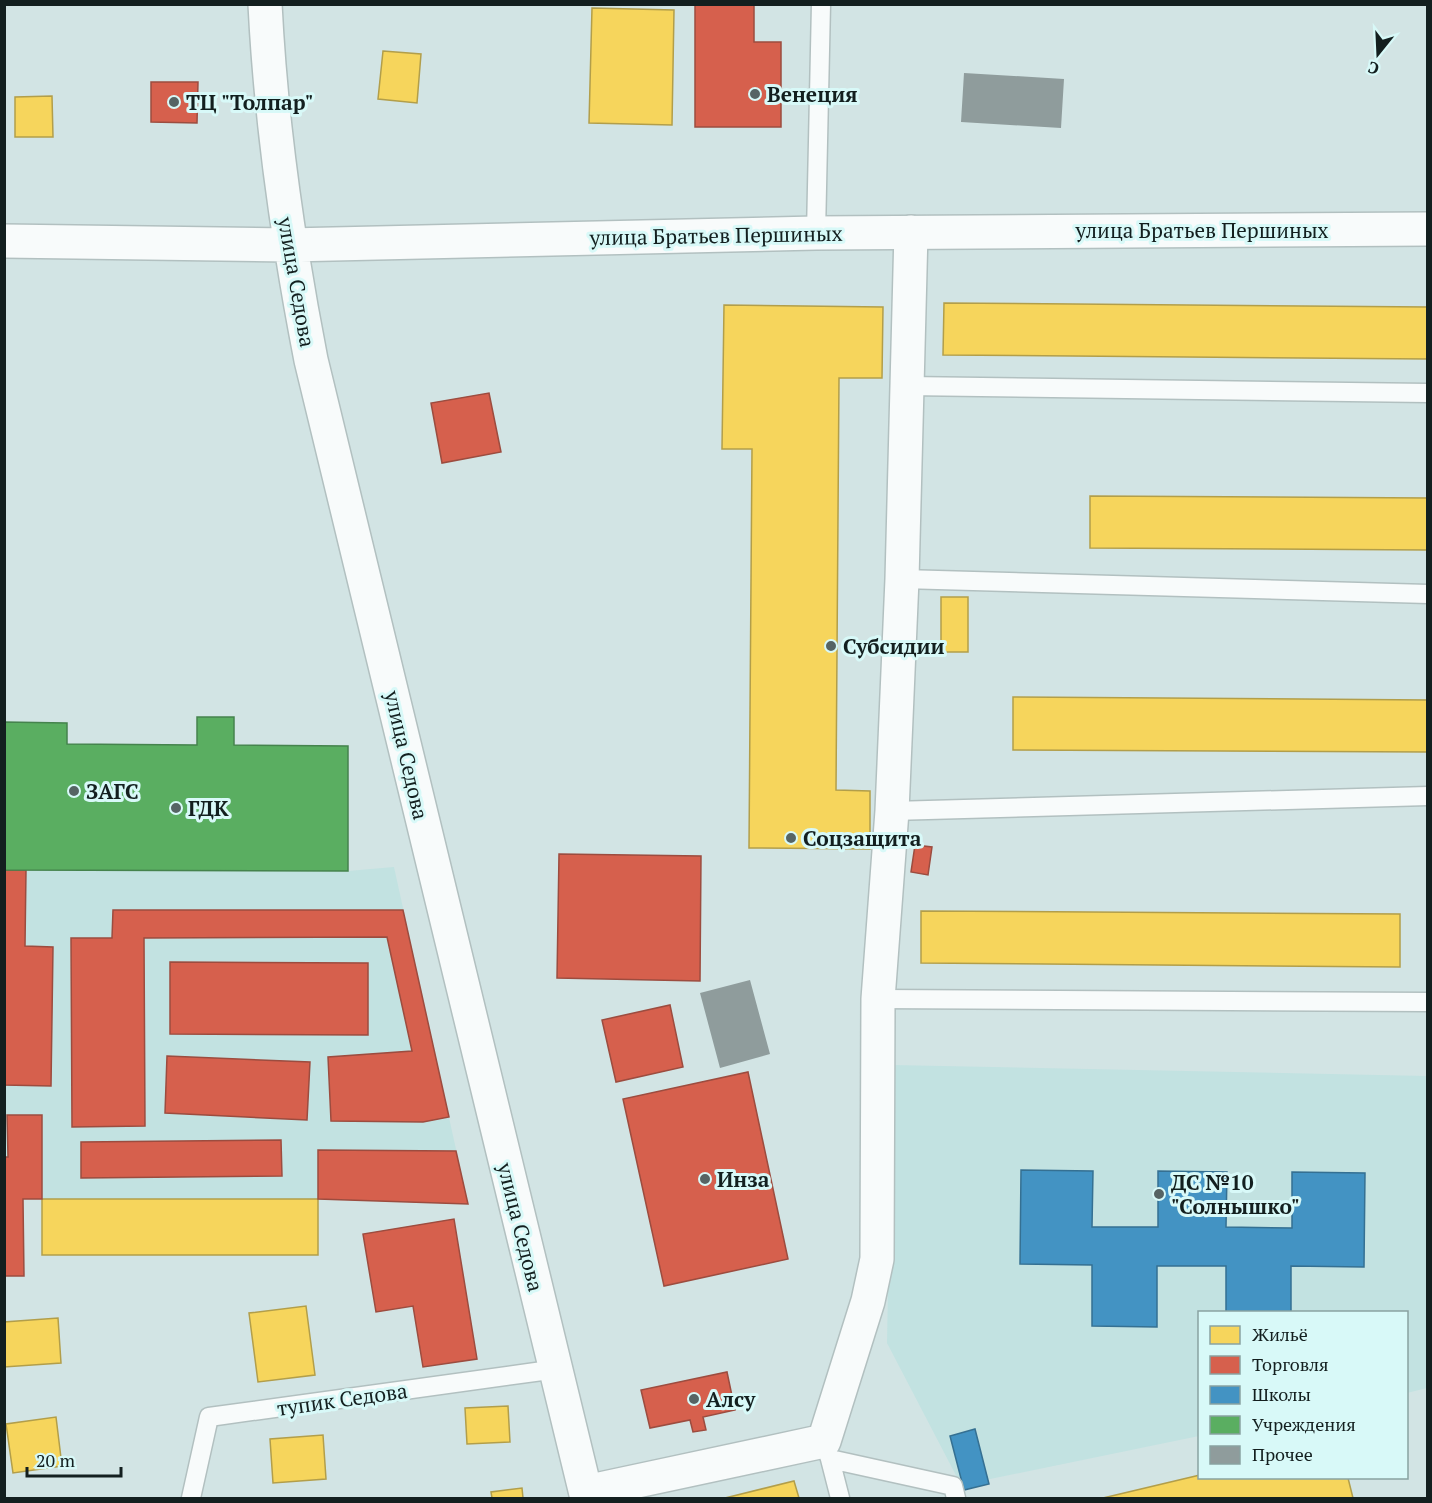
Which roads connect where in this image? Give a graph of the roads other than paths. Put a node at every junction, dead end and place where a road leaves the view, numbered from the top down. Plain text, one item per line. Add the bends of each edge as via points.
1 (265, 4) edge
2 (821, 4) edge
3 (1428, 229) edge
4 (911, 232) junction
5 (816, 233) junction
6 (4, 241) edge
7 (289, 244) junction
8 (907, 386) junction
9 (1428, 393) edge
10 (902, 579) junction
11 (1428, 594) edge
12 (1428, 796) edge
13 (892, 811) junction
14 (878, 999) junction
15 (1428, 1002) edge
16 (557, 1369) junction
17 (827, 1450) junction
18 (587, 1495) edge
19 (191, 1498) edge
20 (840, 1498) edge
21 (956, 1498) edge

1 - 7 street, улица Седова via 275,143
2 - 5 lane
3 - 4 street, улица Братьев Першиных
4 - 5 street, улица Братьев Першиных
4 - 8 street
5 - 7 street, улица Братьев Першиных
6 - 7 street, улица Братьев Першиных
7 - 16 street, улица Седова via 314,372
8 - 9 lane
8 - 10 street
10 - 11 lane
10 - 13 street
12 - 13 lane
13 - 14 street
14 - 15 lane
14 - 17 street via 877,1259
16 - 18 street, улица Седова
16 - 19 lane, тупик Седова via 209,1418
17 - 18 street
17 - 20 lane
17 - 21 lane via 953,1486

